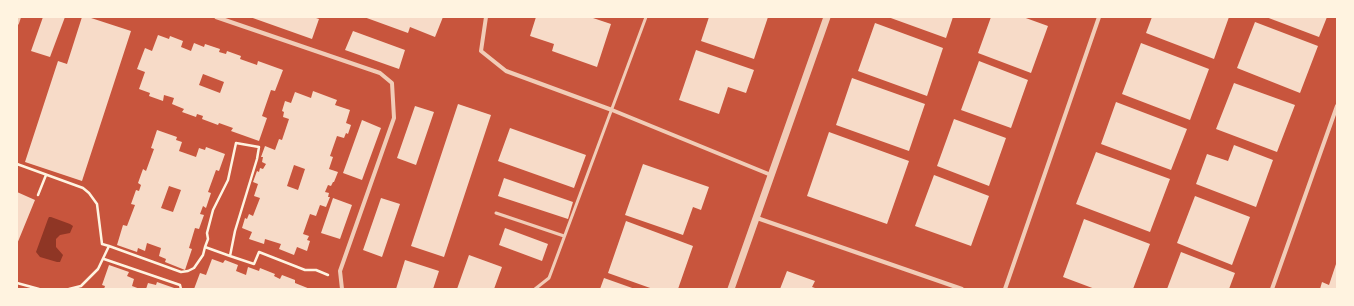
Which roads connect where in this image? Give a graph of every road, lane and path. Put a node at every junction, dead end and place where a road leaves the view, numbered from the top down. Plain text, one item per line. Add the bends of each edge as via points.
1 (19, 17) edge
2 (216, 17) edge
3 (486, 17) edge
4 (646, 17) edge
5 (827, 17) edge
6 (1099, 17) edge
7 (17, 23) edge
8 (1337, 106) edge
9 (612, 110) junction
10 (17, 164) edge
11 (46, 175) junction
12 (772, 176) junction
13 (38, 195) dead end
14 (496, 213) dead end
15 (757, 218) junction
16 (564, 236) junction
17 (109, 246) junction
18 (205, 248) junction
19 (230, 256) junction
20 (104, 259) junction
21 (341, 280) junction
22 (17, 283) edge
23 (39, 289) edge
24 (69, 289) edge
25 (181, 289) edge
26 (342, 289) edge
27 (535, 289) edge
28 (731, 289) edge
29 (962, 289) edge
30 (1005, 289) edge
31 (1272, 289) edge

1 - 7 street
2 - 21 street via 380,73 392,83 394,118 340,271
3 - 9 street via 481,51 506,71
4 - 9 lane
5 - 12 street
6 - 30 street
8 - 31 street
9 - 12 street
9 - 16 lane
10 - 11 path
11 - 13 path
11 - 17 path via 83,188 89,193 97,204 102,244
12 - 15 street
14 - 16 lane
15 - 28 street
15 - 29 street
16 - 27 lane via 548,278
17 - 18 path via 181,272 194,268
17 - 20 path
18 - 19 path
18 - 19 path via 208,226 228,180 236,143 259,147
19 - 21 path via 254,264 259,252 305,270 316,270
20 - 24 path via 81,286
20 - 25 path via 180,285
21 - 26 street
22 - 23 path

